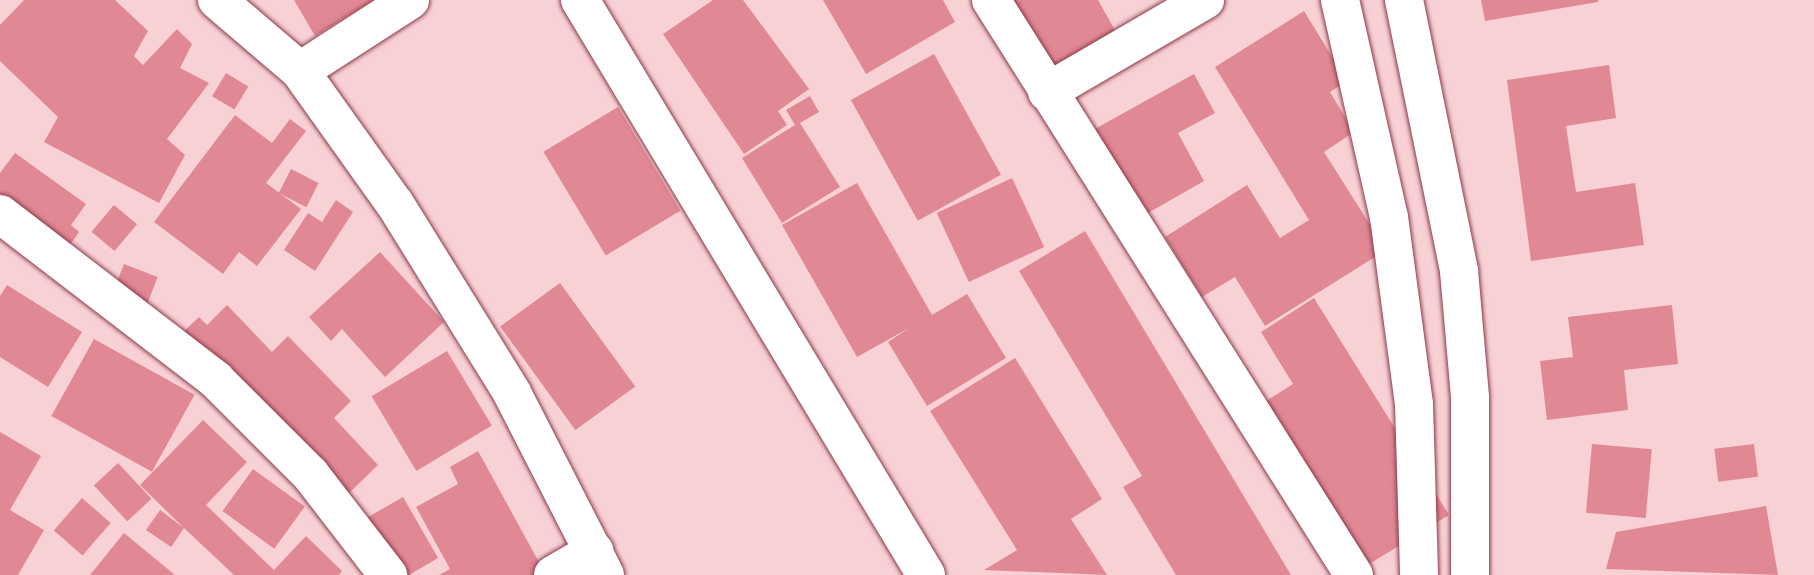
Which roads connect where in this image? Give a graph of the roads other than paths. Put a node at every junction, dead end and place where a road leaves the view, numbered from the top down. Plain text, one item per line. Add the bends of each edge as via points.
1 (217, 0) edge
2 (410, 0) edge
3 (580, 0) edge
4 (991, 0) edge
5 (1205, 0) edge
6 (1340, 0) edge
7 (1404, 0) edge
8 (300, 71) junction
9 (1048, 92) junction
10 (0, 214) edge
11 (599, 563) edge
12 (388, 575) edge
13 (553, 575) edge
14 (926, 575) edge
15 (1354, 575) edge
16 (1419, 575) edge
17 (1470, 575) edge

1 - 8 street
2 - 8 street
3 - 14 street
4 - 9 street
5 - 9 street
6 - 16 street via 1389,218 1414,404
7 - 17 street via 1459,271 1469,398
8 - 11 street via 395,204 512,393
9 - 15 street
10 - 12 street via 216,380 310,474
11 - 13 street

